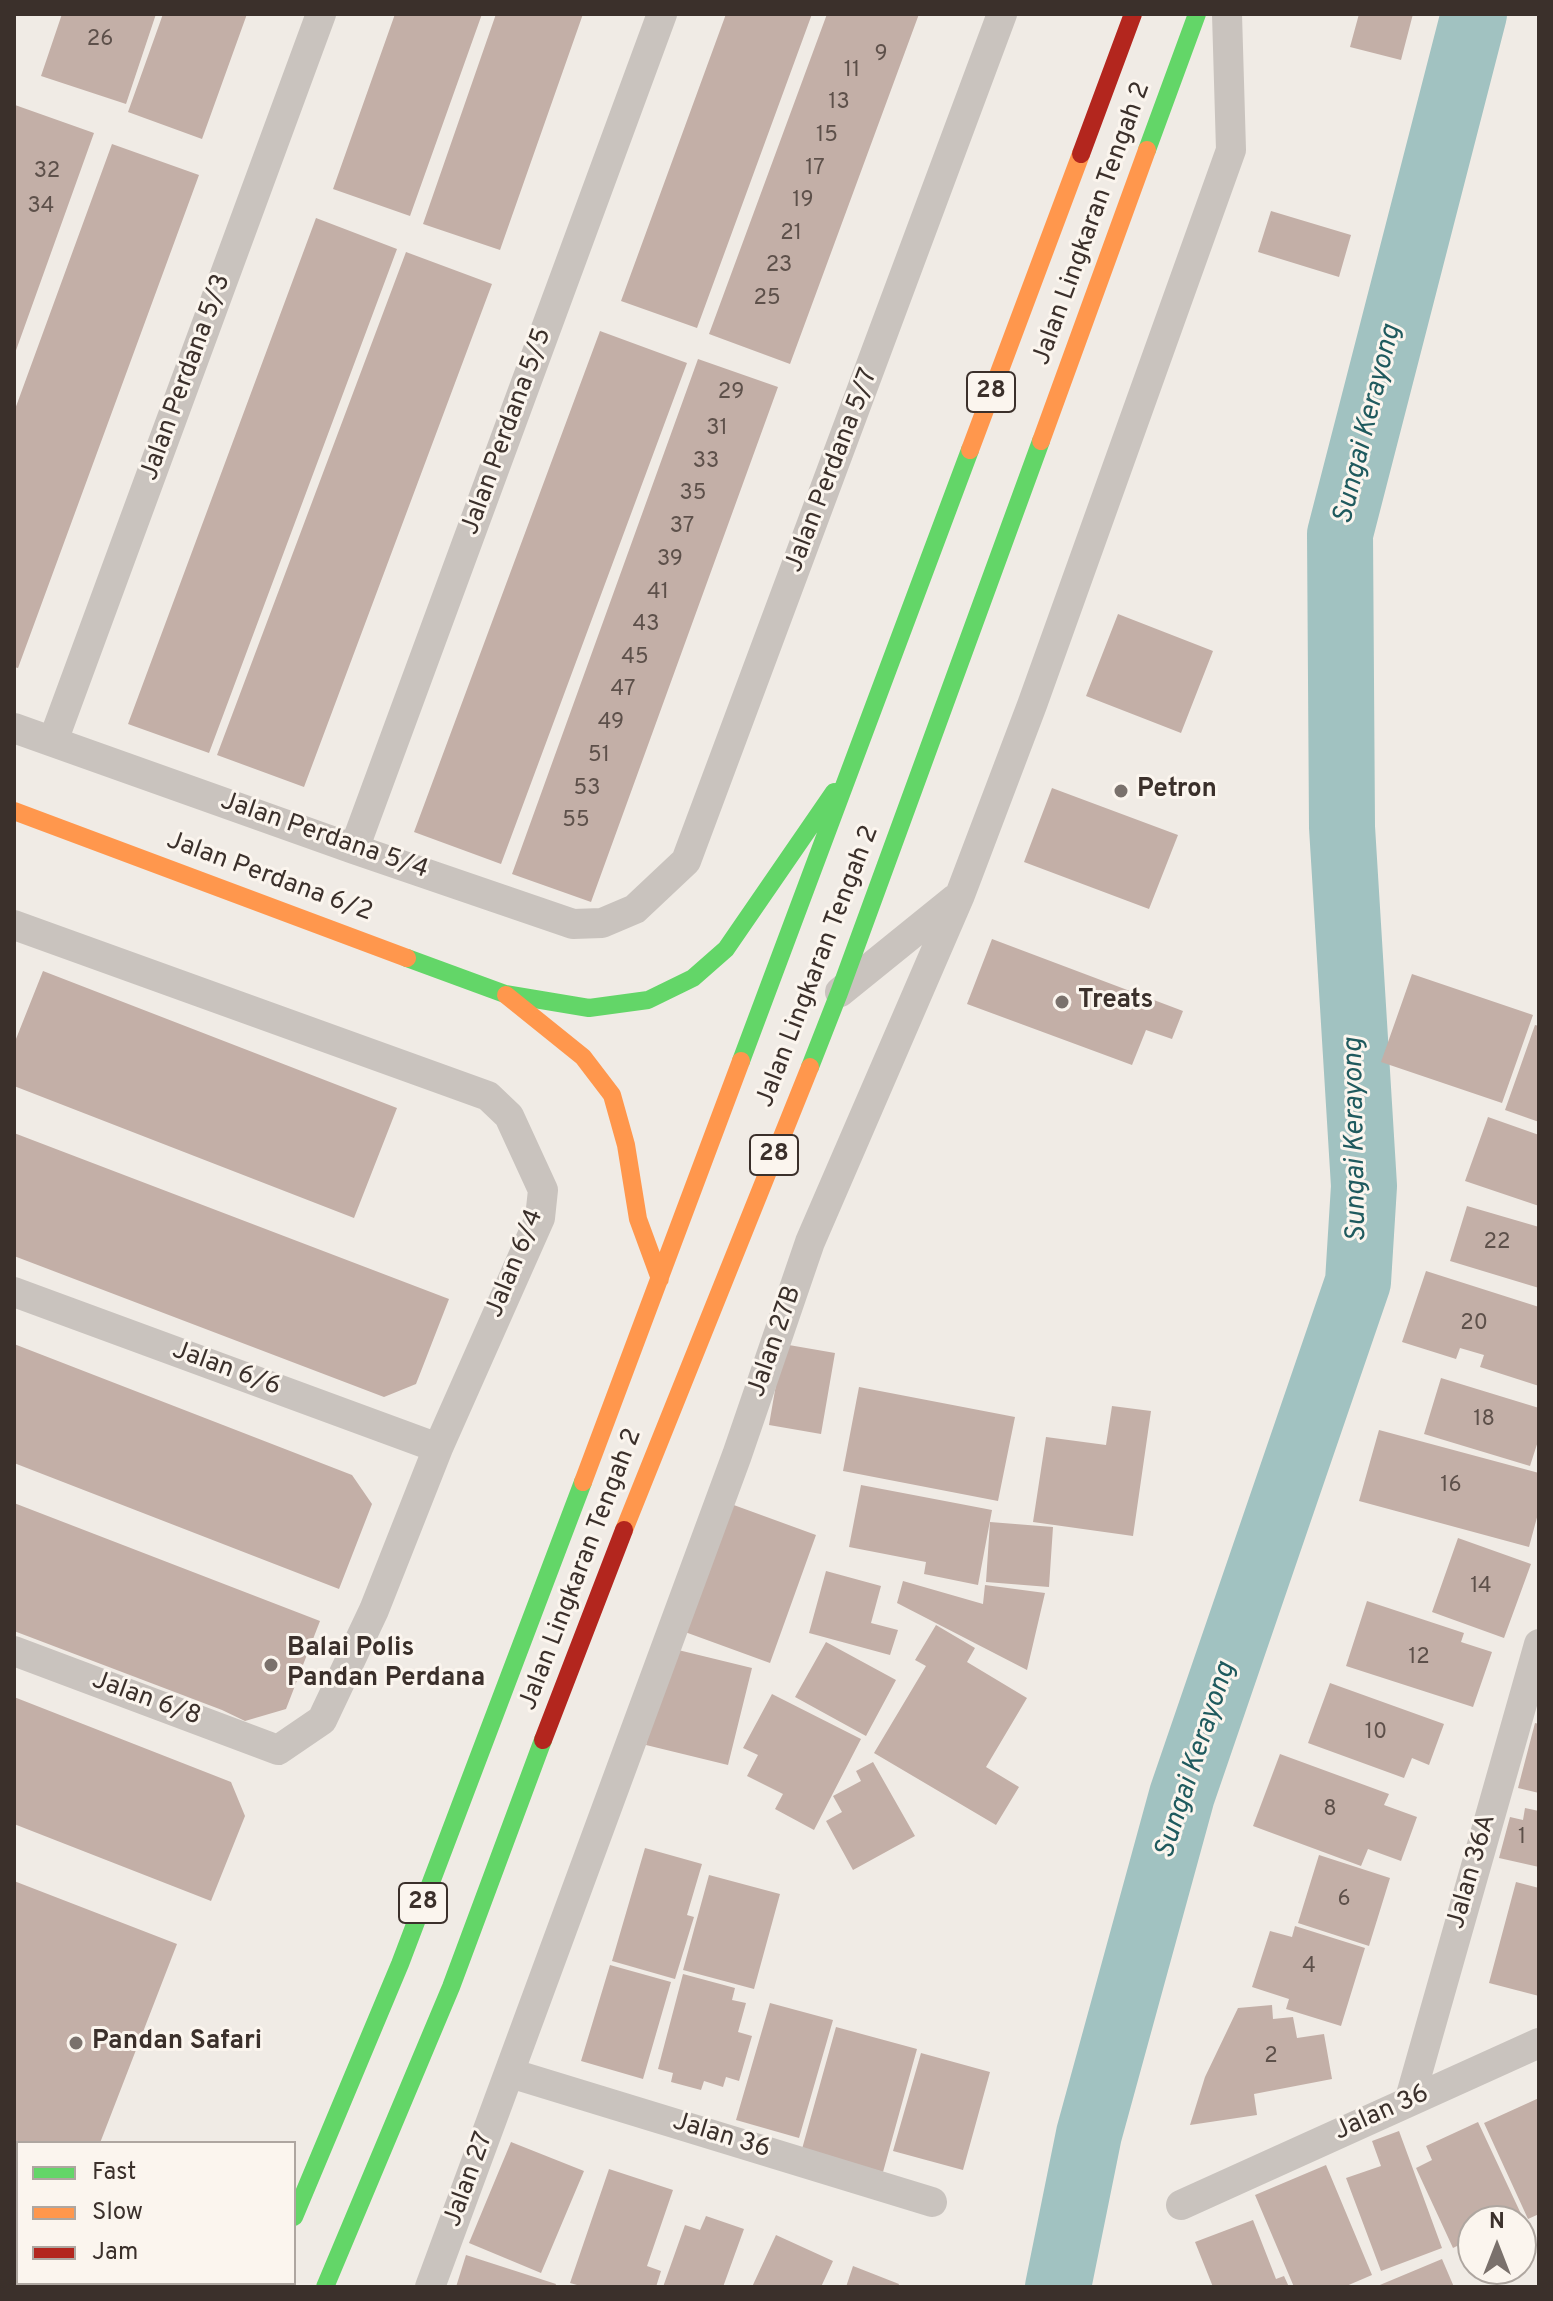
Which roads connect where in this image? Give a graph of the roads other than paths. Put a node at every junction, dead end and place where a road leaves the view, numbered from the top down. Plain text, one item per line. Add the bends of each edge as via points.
1 (321, 14) edge
2 (662, 14) edge
3 (1002, 14) edge
4 (1133, 14) edge
5 (1197, 14) edge
6 (1227, 14) edge
7 (14, 728) edge
8 (53, 741) junction
9 (849, 770) junction
10 (14, 811) edge
11 (354, 849) junction
12 (960, 895) junction
13 (635, 909) joint
14 (14, 925) edge
15 (839, 993) junction
16 (505, 994) junction
17 (660, 1279) junction
18 (14, 1292) edge
19 (438, 1448) junction
20 (1539, 1644) edge
21 (14, 1651) edge
22 (278, 1750) joint
23 (1539, 2043) edge
24 (510, 2073) junction
25 (1409, 2102) junction
26 (932, 2202) dead end
27 (1181, 2205) dead end
28 (296, 2212) edge
29 (325, 2287) edge
30 (430, 2287) edge

1 - 8 street, Jalan Perdana 5/3
2 - 11 street, Jalan Perdana 5/5
3 - 13 street, Jalan Perdana 5/7 via 686,861
4 - 9 main road, Jalan Lingkaran Tengah 2 / 28
5 - 15 main road, Jalan Lingkaran Tengah 2 / 28
6 - 12 street, Jalan 27B via 1231,150
7 - 8 street, Jalan Perdana 5/4
8 - 11 street, Jalan Perdana 5/4
9 - 16 main road, Jalan Perdana 6/2 via 726,949 693,978 648,1000 589,1008
9 - 17 main road, Jalan Lingkaran Tengah 2 / 28
10 - 16 main road, Jalan Perdana 6/2
11 - 13 street, Jalan Perdana 5/4 via 573,924 602,923
12 - 15 street
12 - 24 street, Jalan 27B via 810,1242
14 - 19 street, Jalan 6/4 via 488,1096 509,1116 543,1190 540,1218
15 - 29 main road, Jalan Lingkaran Tengah 2 / 28 via 573,1659 451,1987
16 - 17 main road, Jalan Perdana 6/2 via 583,1057 612,1095 638,1219
17 - 28 main road, Jalan Lingkaran Tengah 2 / 28 via 400,1964
18 - 19 street, Jalan 6/6
19 - 22 street, Jalan 6/4 via 374,1610 322,1720
20 - 25 street, Jalan 36A
21 - 22 street, Jalan 6/8
23 - 25 street, Jalan 36
24 - 26 street, Jalan 36
24 - 30 street, Jalan 27
25 - 27 street, Jalan 36

